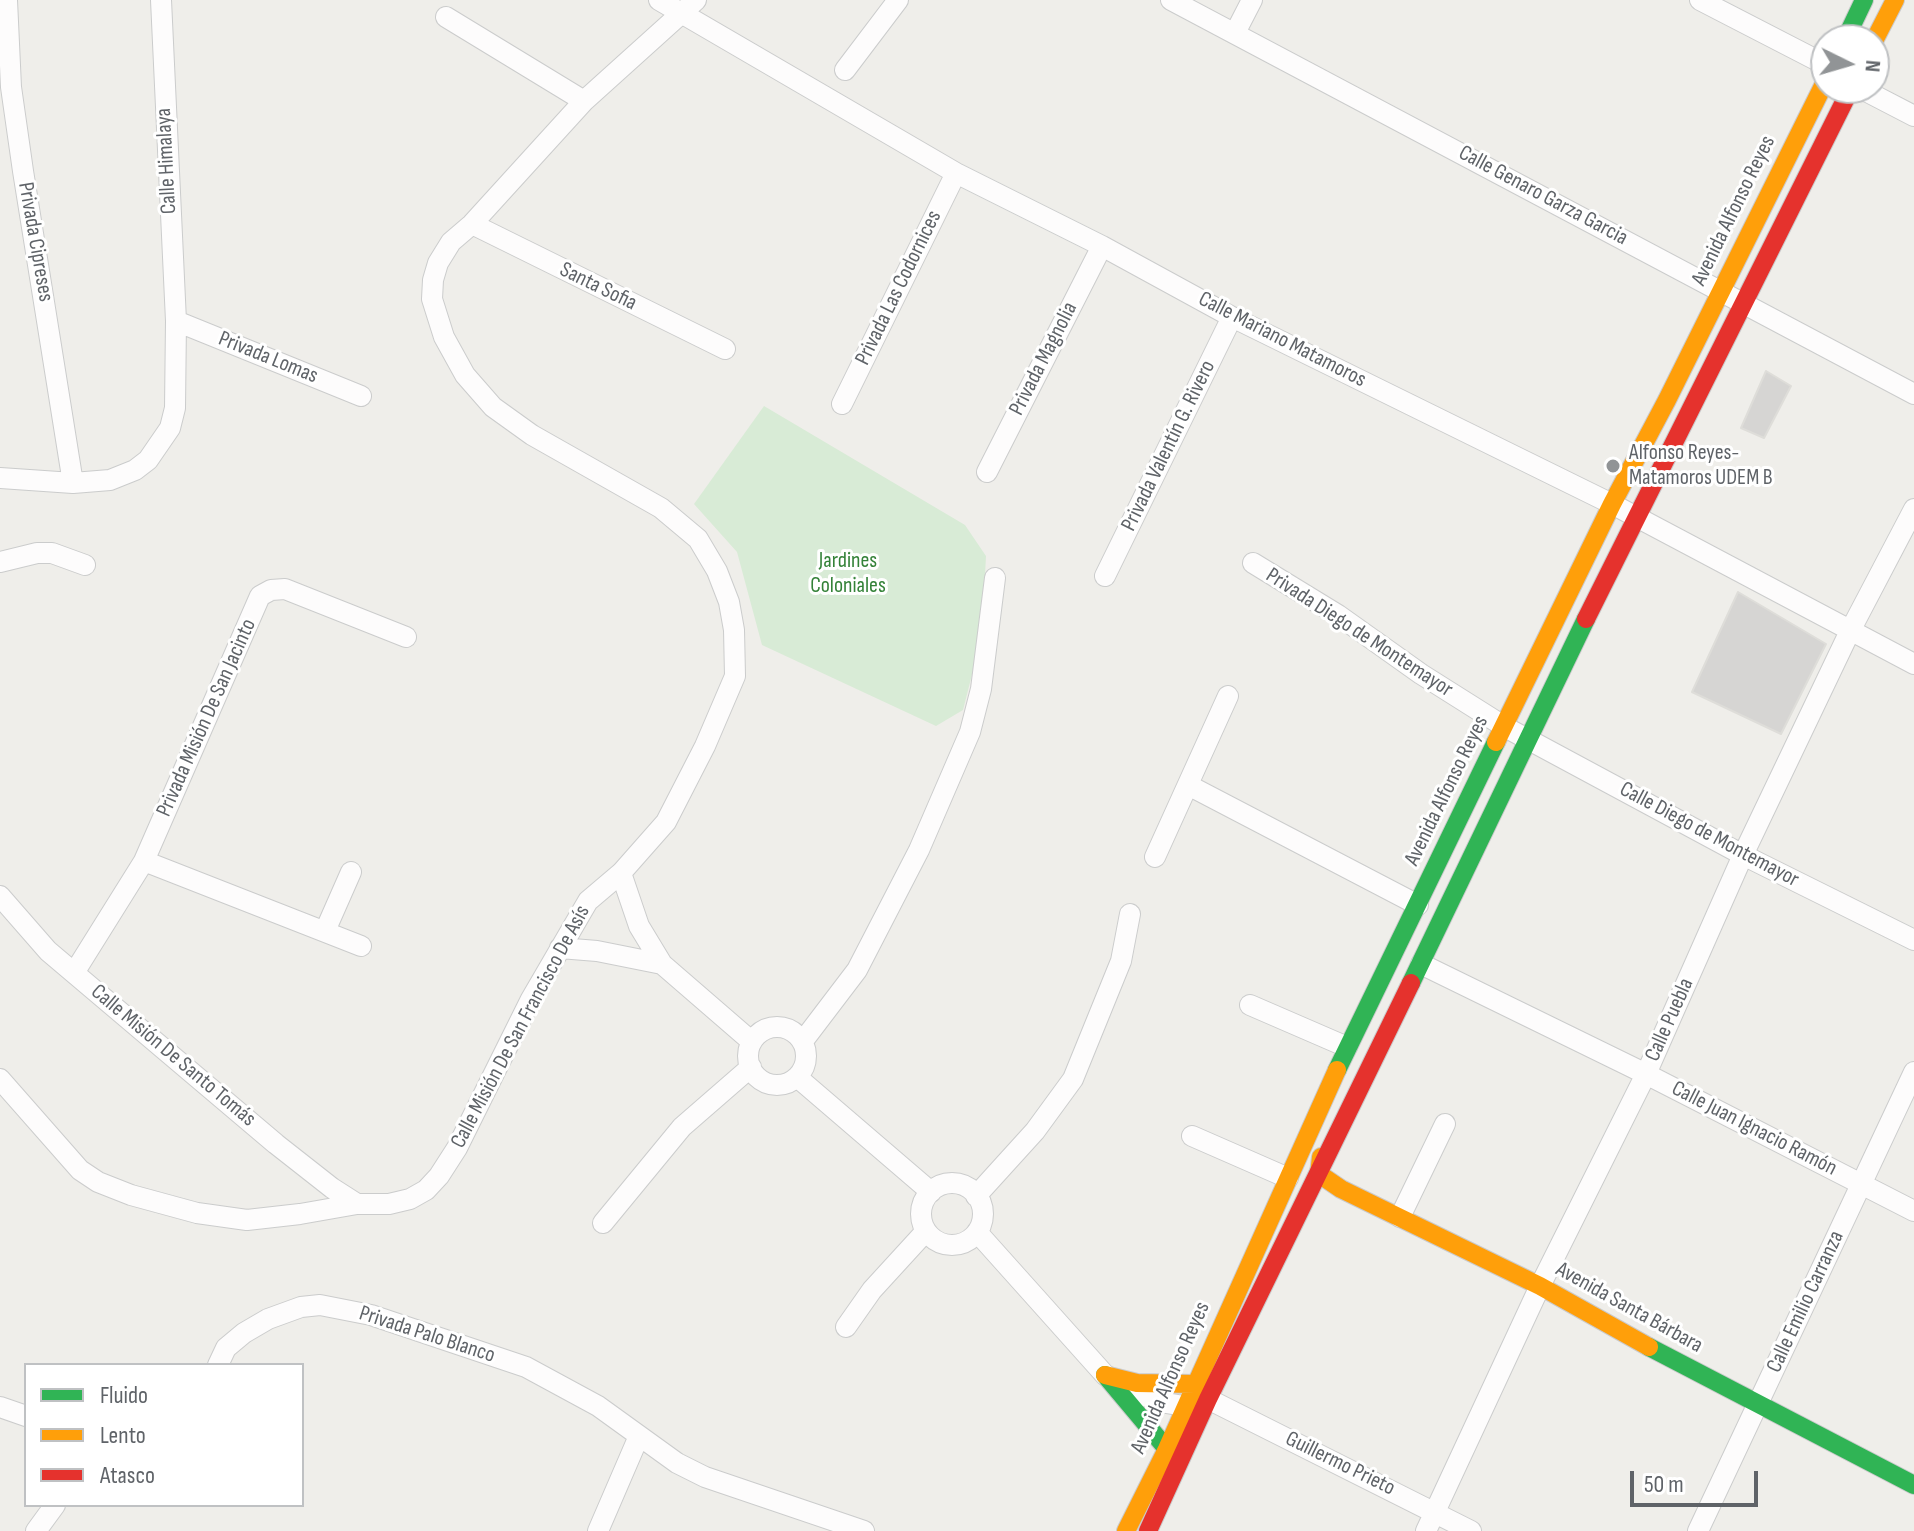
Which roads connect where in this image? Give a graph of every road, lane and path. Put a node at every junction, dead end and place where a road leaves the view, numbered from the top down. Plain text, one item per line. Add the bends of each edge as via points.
1 (7, 0) edge
2 (161, 0) edge
3 (659, 0) edge
4 (898, 0) edge
5 (1171, 0) edge
6 (1252, 0) edge
7 (1700, 0) edge
8 (1864, 0) edge
9 (1895, 0) edge
10 (688, 7) edge
11 (446, 17) dead end
12 (1853, 24) edge
13 (1883, 24) edge
14 (1235, 33) junction
15 (1810, 57) edge
16 (845, 70) dead end
17 (584, 101) junction
18 (1814, 104) edge
19 (1843, 104) edge
20 (1890, 104) edge
21 (1914, 116) edge
22 (956, 173) junction
23 (472, 224) junction
24 (1102, 246) junction
25 (1722, 291) junction
26 (1745, 304) junction
27 (1232, 317) junction
28 (176, 321) junction
29 (725, 349) dead end
30 (1914, 394) edge
31 (361, 396) dead end
32 (842, 404) dead end
33 (987, 472) dead end
34 (0, 478) edge
35 (73, 483) junction
36 (1612, 504) junction
37 (1914, 509) edge
38 (1636, 517) junction
39 (0, 562) edge
40 (1253, 563) dead end
41 (85, 565) dead end
42 (1105, 576) dead end
43 (995, 578) dead end
44 (1850, 631) junction
45 (406, 637) dead end
46 (1914, 664) edge
47 (1228, 696) dead end
48 (1505, 727) junction
49 (1529, 740) junction
50 (1188, 785) junction
51 (1743, 855) junction
52 (1155, 857) dead end
53 (144, 861) junction
54 (351, 872) dead end
55 (621, 873) junction
56 (0, 896) edge
57 (1418, 905) junction
58 (1130, 914) dead end
59 (325, 931) junction
60 (1914, 940) edge
61 (361, 946) dead end
62 (560, 948) junction
63 (662, 964) junction
64 (1421, 964) junction
65 (74, 973) junction
66 (1250, 1005) dead end
67 (751, 1041) junction
68 (803, 1041) junction
69 (1347, 1047) junction
70 (751, 1067) junction
71 (1914, 1072) edge
72 (1646, 1074) junction
73 (797, 1077) junction
74 (0, 1079) edge
75 (1445, 1124) dead end
76 (1192, 1136) dead end
77 (1319, 1174) junction
78 (1288, 1178) junction
79 (1861, 1184) junction
80 (931, 1192) junction
81 (976, 1196) junction
82 (357, 1204) junction
83 (1914, 1211) edge
84 (1400, 1217) junction
85 (603, 1223) dead end
86 (926, 1231) junction
87 (977, 1232) junction
88 (1540, 1286) junction
89 (846, 1327) dead end
90 (219, 1363) edge
91 (1105, 1375) junction
92 (1202, 1391) junction
93 (1757, 1405) junction
94 (1184, 1406) junction
95 (0, 1407) edge
96 (24, 1415) edge
97 (639, 1436) junction
98 (1167, 1449) junction
99 (1914, 1485) edge
100 (54, 1507) edge
101 (1435, 1512) junction
102 (818, 1525) edge
103 (36, 1531) edge
104 (598, 1531) edge
105 (864, 1531) edge
106 (1126, 1531) edge
107 (1148, 1531) edge
108 (1426, 1531) edge
109 (1471, 1531) edge
110 (1698, 1531) edge

1 - 35 street, Privada Cipreses via 11,87
2 - 28 street, Calle Himalaya
3 - 10 street, Calle Mariano Matamoros
4 - 16 street
5 - 14 street, Calle Genaro Garza Garcia
6 - 14 street
7 - 15 street
8 - 12 main road
9 - 13 main road
10 - 17 street, Calle Misión De San Francisco De Asís
10 - 22 street, Calle Mariano Matamoros
11 - 17 street
14 - 25 street, Calle Genaro Garza Garcia
17 - 23 street, Calle Misión De San Francisco De Asís
18 - 25 main road, Avenida Alfonso Reyes
19 - 26 main road, Avenida Alfonso Reyes
20 - 21 street
22 - 24 street, Calle Mariano Matamoros
22 - 32 street, Privada Las Codornices
23 - 29 street, Santa Sofia
23 - 55 street, Calle Misión De San Francisco De Asís via 451,242 438,263 432,299 444,337 465,375 493,407 532,435 678,521 698,539 729,602 735,676 666,822
24 - 27 street, Calle Mariano Matamoros
24 - 33 street, Privada Magnolia
25 - 26 street, Calle Genaro Garza Garcia
25 - 36 main road, Avenida Alfonso Reyes
26 - 30 street, Calle Genaro Garza Garcia
26 - 38 main road, Avenida Alfonso Reyes
27 - 36 street, Calle Mariano Matamoros
27 - 42 street, Privada Valentín G. Rivero
28 - 31 street, Privada Lomas
28 - 35 street, Calle Himalaya via 175,408 161,444 135,470 110,480
34 - 35 street, Calle Himalaya
36 - 38 street, Calle Mariano Matamoros
36 - 48 main road, Avenida Alfonso Reyes
37 - 44 street, Calle Puebla
38 - 44 street, Calle Mariano Matamoros
38 - 49 main road, Avenida Alfonso Reyes
39 - 41 street via 52,553
40 - 48 street, Privada Diego de Montemayor
43 - 68 street via 970,732 864,958
44 - 46 street, Calle Mariano Matamoros
44 - 51 street, Calle Puebla
45 - 53 street, Privada Misión De San Jacinto via 285,589 260,596
47 - 50 street
48 - 49 street, Calle Diego de Montemayor
48 - 57 main road, Avenida Alfonso Reyes
49 - 51 street, Calle Diego de Montemayor
49 - 64 main road, Avenida Alfonso Reyes
50 - 52 street
50 - 57 street
51 - 60 street, Calle Diego de Montemayor
51 - 72 street, Calle Puebla
53 - 59 street
53 - 65 street, Privada Misión De San Jacinto
54 - 59 street
55 - 62 street, Calle Misión De San Francisco De Asís via 588,901
55 - 63 street via 639,926
56 - 65 street, Calle Misión De Santo Tomás
57 - 69 main road, Avenida Alfonso Reyes
58 - 81 street via 1121,961 1073,1079
59 - 61 street
62 - 63 street
62 - 82 street, Calle Misión De San Francisco De Asís via 439,1176 410,1199
63 - 67 street
64 - 72 street, Calle Juan Ignacio Ramón
64 - 77 main road, Avenida Alfonso Reyes
65 - 82 street, Calle Misión De Santo Tomás via 276,1144
66 - 69 street
67 - 68 street via 771,1027 783,1027
67 - 70 street
68 - 73 street via 806,1060
69 - 77 main road via 1344,1085
69 - 78 main road, Avenida Alfonso Reyes
70 - 73 street via 771,1084
70 - 85 street via 682,1127
71 - 79 street, Calle Emilio Carranza
72 - 79 street, Calle Juan Ignacio Ramón
72 - 88 street, Calle Puebla
73 - 80 street
74 - 82 street, Calle Misión De San Francisco De Asís via 80,1170 131,1195 247,1220
75 - 84 street
76 - 78 street
77 - 84 main road, Avenida Santa Bárbara
77 - 92 main road, Avenida Alfonso Reyes
78 - 92 main road, Avenida Alfonso Reyes
79 - 83 street, Calle Juan Ignacio Ramón
79 - 93 street, Calle Emilio Carranza
80 - 81 street via 954,1184
80 - 86 street via 922,1207
81 - 87 street via 983,1214
84 - 88 main road, Avenida Santa Bárbara
86 - 87 street via 947,1245 958,1245
86 - 89 street
87 - 91 street
88 - 93 main road, Avenida Santa Bárbara
88 - 101 street, Calle Puebla
90 - 97 street, Privada Palo Blanco via 226,1348 268,1319 320,1305 371,1315 526,1367 598,1406
91 - 92 main road
91 - 94 street via 1143,1396
91 - 98 main road
92 - 94 street
92 - 101 street, Guillermo Prieto
92 - 107 main road, Avenida Alfonso Reyes
93 - 99 main road, Avenida Santa Bárbara
93 - 110 street, Calle Emilio Carranza
94 - 98 main road, Avenida Alfonso Reyes
95 - 96 street
97 - 102 street, Privada Palo Blanco via 705,1477
97 - 104 street
98 - 106 main road, Avenida Alfonso Reyes
100 - 103 street
101 - 108 street, Calle Puebla
101 - 109 street, Guillermo Prieto
102 - 105 street, Privada Palo Blanco

